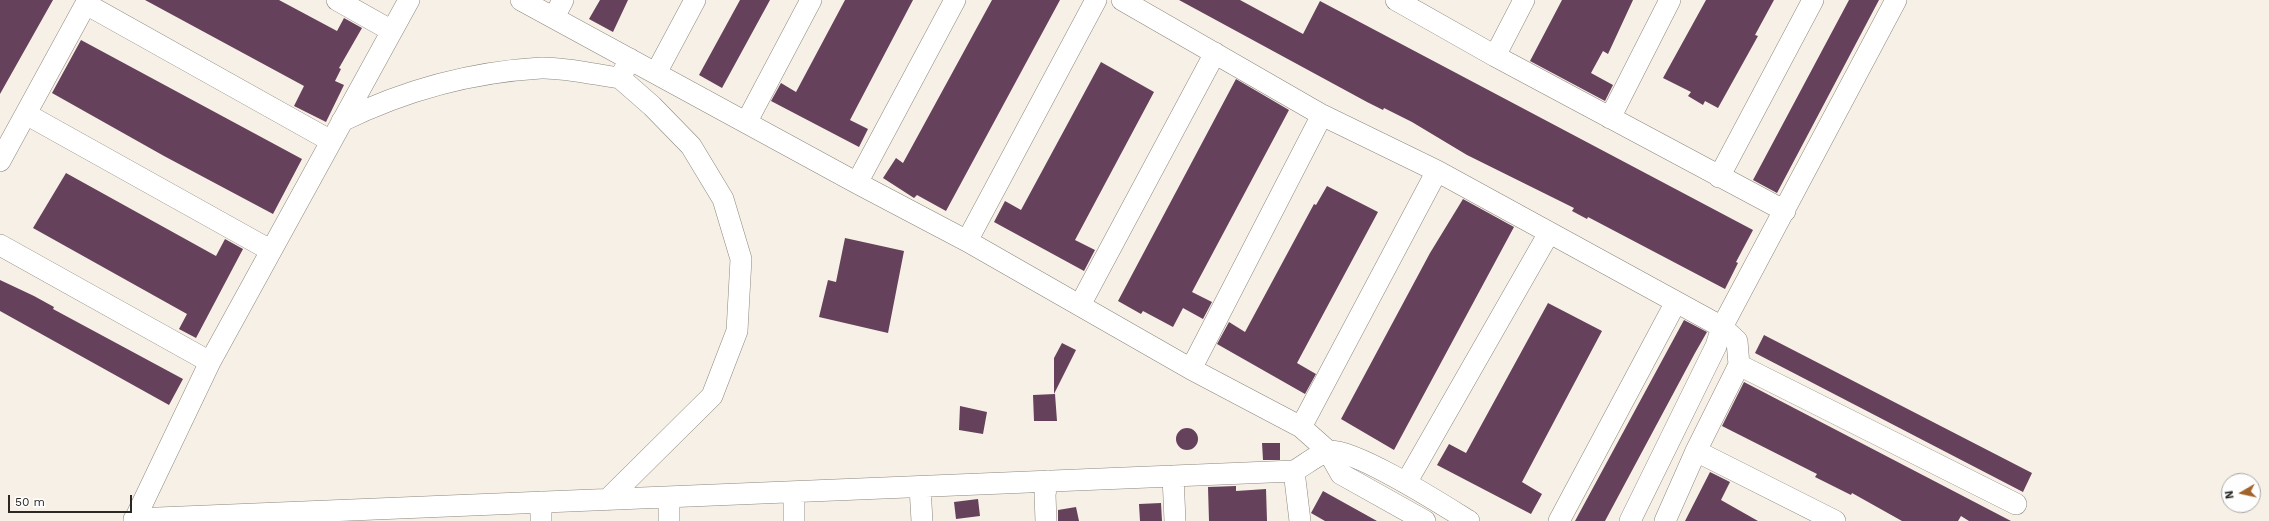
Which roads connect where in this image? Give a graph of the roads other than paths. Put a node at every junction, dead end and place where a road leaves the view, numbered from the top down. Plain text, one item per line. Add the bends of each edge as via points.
1 (337, 0) edge
2 (408, 0) edge
3 (521, 0) edge
4 (695, 0) edge
5 (812, 0) edge
6 (955, 0) edge
7 (1096, 0) edge
8 (1122, 0) edge
9 (1396, 0) edge
10 (1524, 0) edge
11 (1670, 0) edge
12 (1813, 0) edge
13 (1896, 0) edge
14 (87, 2) edge
15 (558, 9) edge
16 (392, 31) junction
17 (1215, 53) junction
18 (1495, 56) junction
19 (630, 59) junction
20 (656, 73) junction
21 (620, 78) junction
22 (26, 114) junction
23 (1322, 115) junction
24 (1610, 118) junction
25 (342, 121) junction
26 (746, 121) junction
27 (331, 141) junction
28 (0, 161) edge
29 (1437, 171) junction
30 (1719, 177) junction
31 (857, 183) junction
32 (1785, 211) junction
33 (1549, 233) junction
34 (967, 241) junction
35 (0, 245) edge
36 (270, 250) junction
37 (1676, 302) junction
38 (1080, 305) junction
39 (1722, 327) junction
40 (210, 362) junction
41 (1739, 365) junction
42 (1191, 369) junction
43 (1301, 427) junction
44 (1328, 451) junction
45 (1696, 451) junction
46 (1294, 471) junction
47 (1173, 476) junction
48 (1047, 481) junction
49 (1406, 483) junction
50 (920, 487) junction
51 (794, 492) junction
52 (669, 497) junction
53 (607, 500) junction
54 (2016, 504) dead end
55 (541, 512) edge
56 (413, 514) edge
57 (286, 517) edge
58 (208, 518) edge
59 (134, 520) edge
60 (1421, 520) edge
61 (669, 521) edge
62 (794, 521) edge
63 (922, 521) edge
64 (1046, 521) edge
65 (1175, 521) edge
66 (1300, 521) edge
67 (1469, 521) edge
68 (1559, 521) edge
69 (1630, 521) edge
70 (1665, 521) edge
71 (1835, 521) edge

1 - 16 lane
2 - 16 lane
3 - 15 lane
4 - 20 lane
5 - 26 lane
6 - 31 lane
7 - 34 lane
8 - 17 lane
9 - 18 lane
10 - 18 lane
11 - 24 lane
12 - 30 lane
13 - 32 lane
14 - 22 lane
14 - 27 lane
15 - 19 lane
16 - 25 lane
17 - 23 lane
17 - 38 lane
18 - 24 lane
19 - 20 lane
19 - 21 lane
20 - 26 lane
21 - 25 lane via 542,68 454,80 376,104
21 - 53 lane via 691,146 723,199 741,259 737,331 712,396
22 - 28 lane
22 - 36 lane
23 - 29 lane
23 - 42 lane
24 - 30 lane
25 - 27 lane
26 - 31 lane
27 - 36 lane
29 - 33 lane
29 - 43 lane
30 - 32 lane
31 - 34 lane
32 - 39 lane
33 - 37 lane
33 - 49 lane
34 - 38 lane
35 - 40 lane
36 - 40 lane
37 - 39 lane
37 - 68 lane
38 - 42 lane
39 - 41 lane via 1737,341
39 - 69 lane via 1716,346
40 - 59 lane
41 - 45 lane
41 - 54 lane
42 - 43 lane
43 - 44 lane
44 - 46 lane
44 - 49 lane via 1351,455
44 - 60 lane via 1341,474
45 - 70 lane
45 - 71 lane
46 - 47 lane
46 - 66 lane
47 - 48 lane
47 - 65 lane
48 - 50 lane
48 - 64 lane
49 - 67 lane
50 - 51 lane
50 - 63 lane
51 - 52 lane
51 - 62 lane
52 - 53 lane
52 - 61 lane
53 - 55 lane
55 - 56 lane
56 - 57 lane
57 - 58 lane
58 - 59 lane

